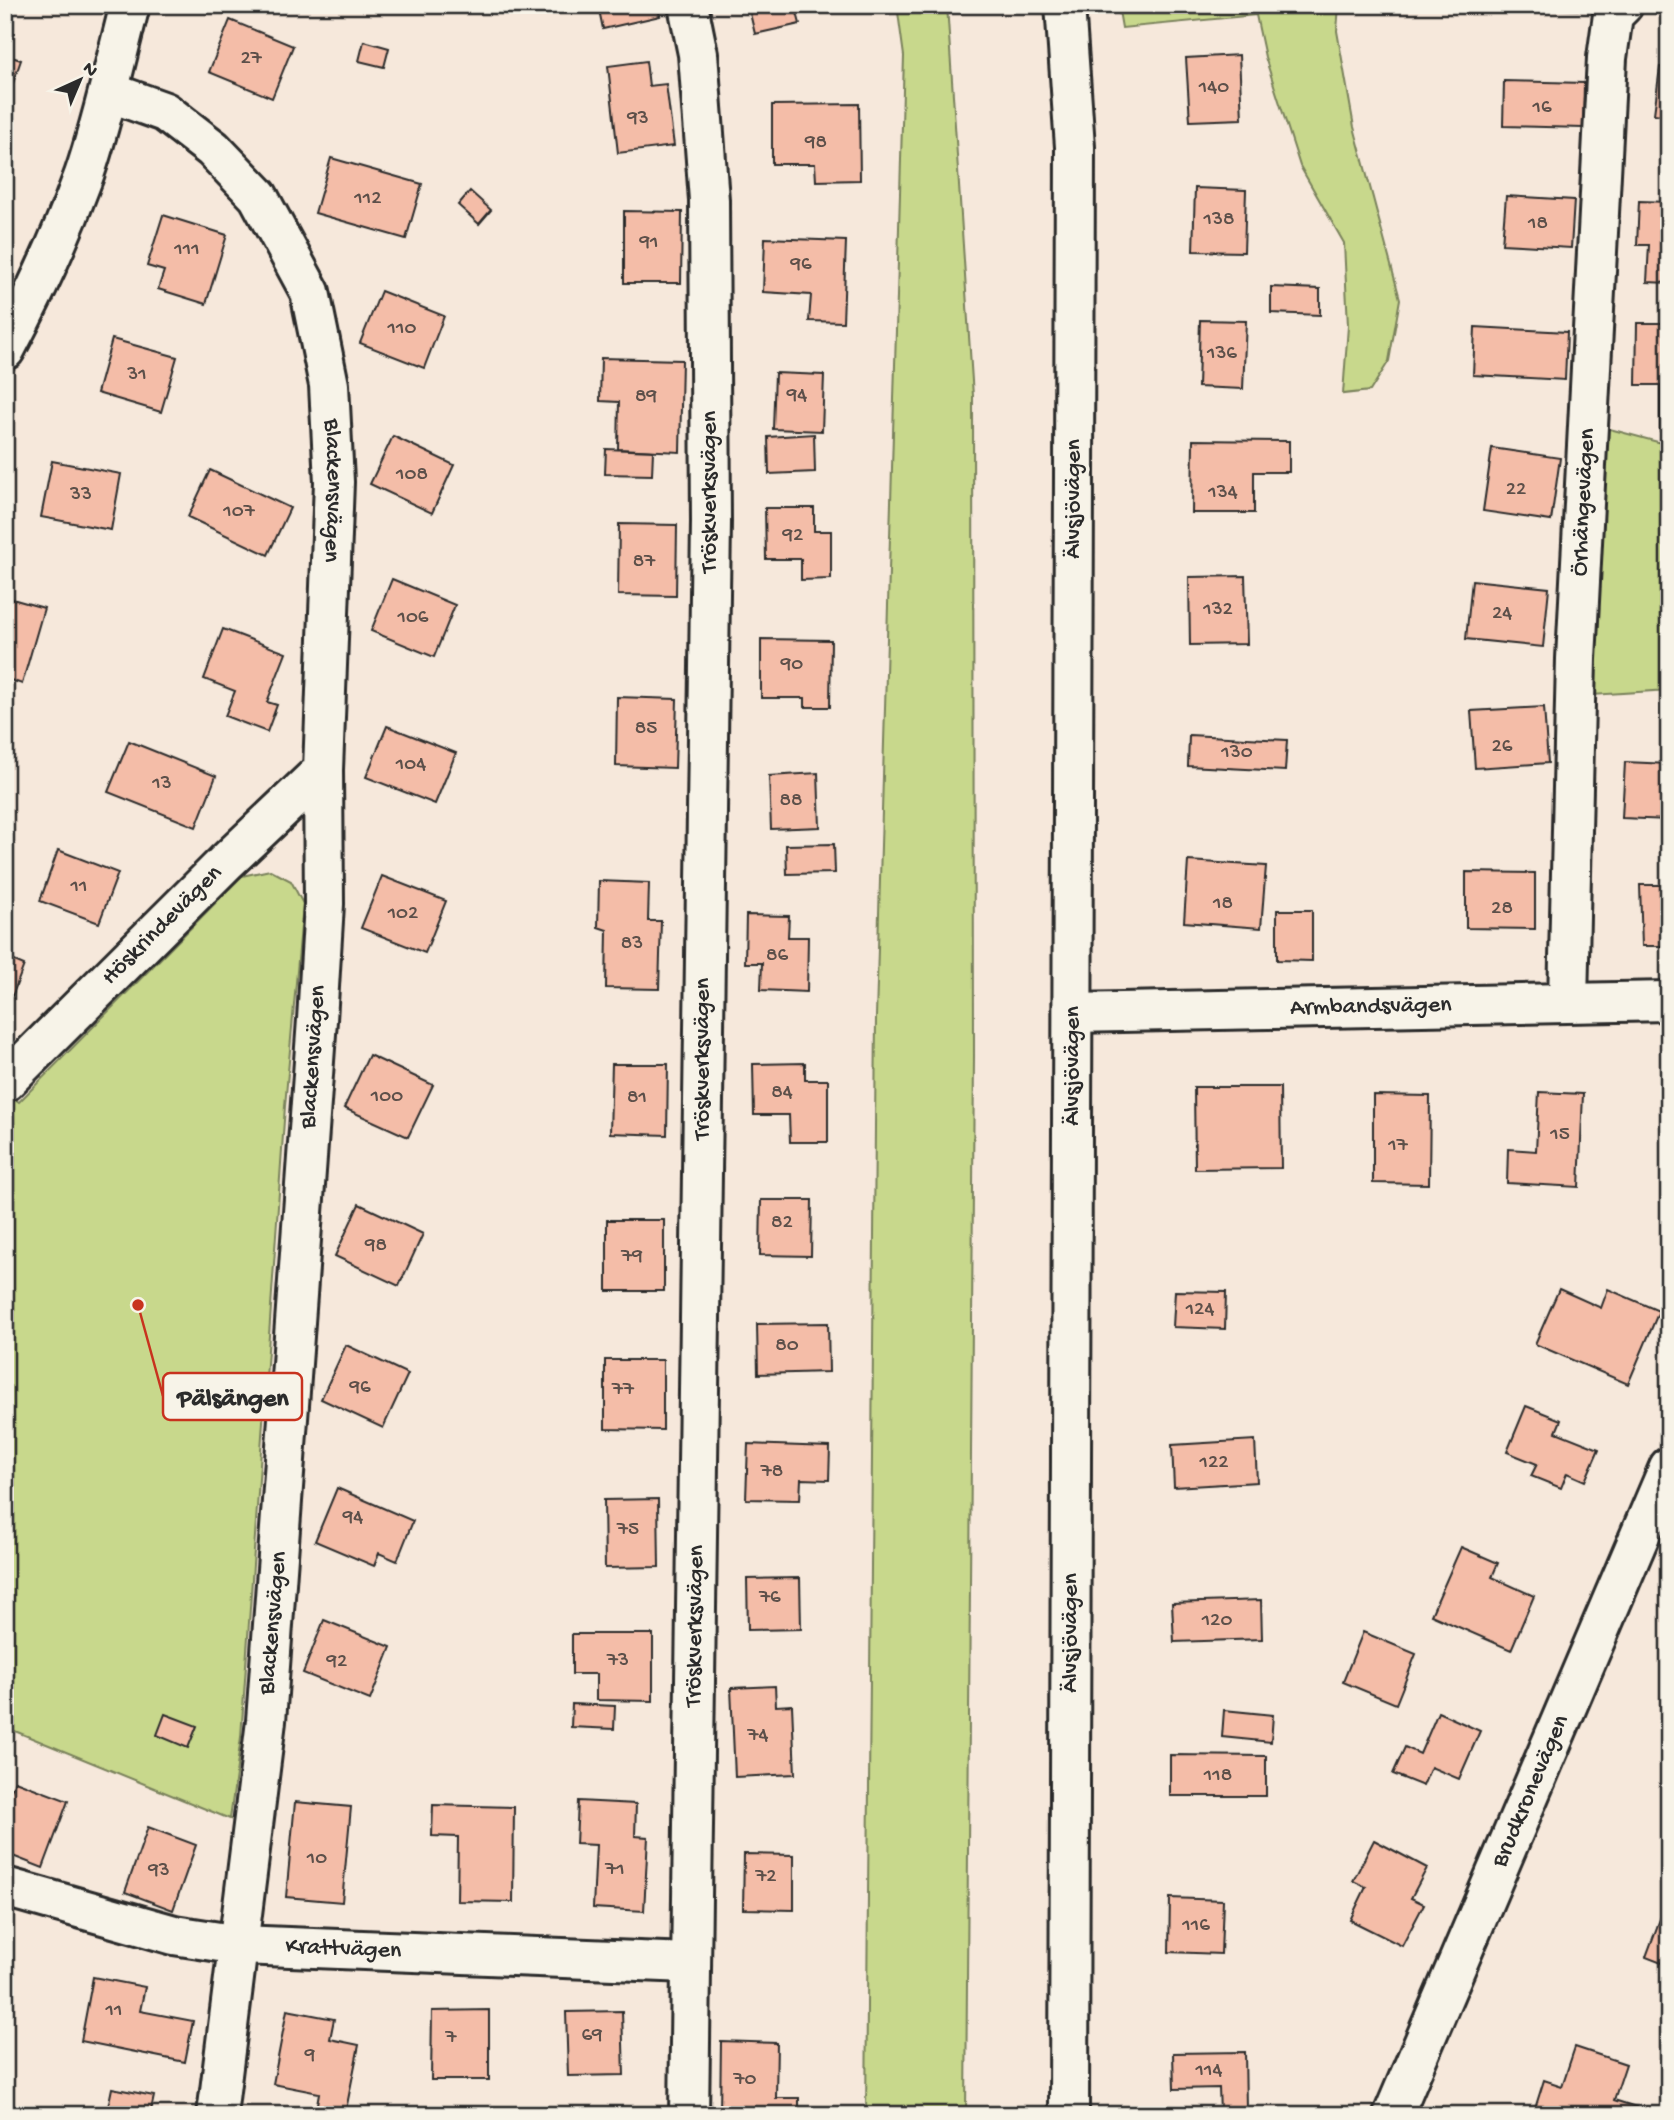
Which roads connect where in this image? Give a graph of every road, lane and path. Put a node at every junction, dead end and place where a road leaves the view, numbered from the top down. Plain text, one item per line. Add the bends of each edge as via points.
1 (130, 5) edge
2 (688, 5) edge
3 (1623, 5) edge
4 (1064, 9) edge
5 (109, 92) junction
6 (5, 350) edge
7 (323, 770) junction
8 (1669, 1001) edge
9 (1568, 1002) junction
10 (1073, 1013) junction
11 (5, 1082) edge
12 (1669, 1467) edge
13 (5, 1886) edge
14 (239, 1945) junction
15 (689, 1963) junction
16 (217, 2115) edge
17 (689, 2115) edge
18 (1069, 2115) edge
19 (1393, 2115) edge

1 - 5 street
2 - 15 street, Tröskverksvägen via 698,54 709,200 712,522
3 - 9 street, Örhängevägen via 1613,15 1607,58 1576,659
4 - 10 street, Älvsjövägen via 1075,147
5 - 6 street via 83,175 32,299
5 - 7 street, Blackensvägen via 165,113 213,149 258,196 310,292 329,385 334,482
7 - 11 street, Höskrindevägen
7 - 14 street, Blackensvägen via 324,904 288,1441 266,1721
8 - 9 street, Armbandsvägen
9 - 10 street, Armbandsvägen
10 - 18 street, Älvsjövägen
12 - 19 street, Brudkronevägen
13 - 14 street, Krattvägen via 174,1935
14 - 15 street, Krattvägen
14 - 16 street, Blackensvägen
15 - 17 street, Tröskverksvägen

